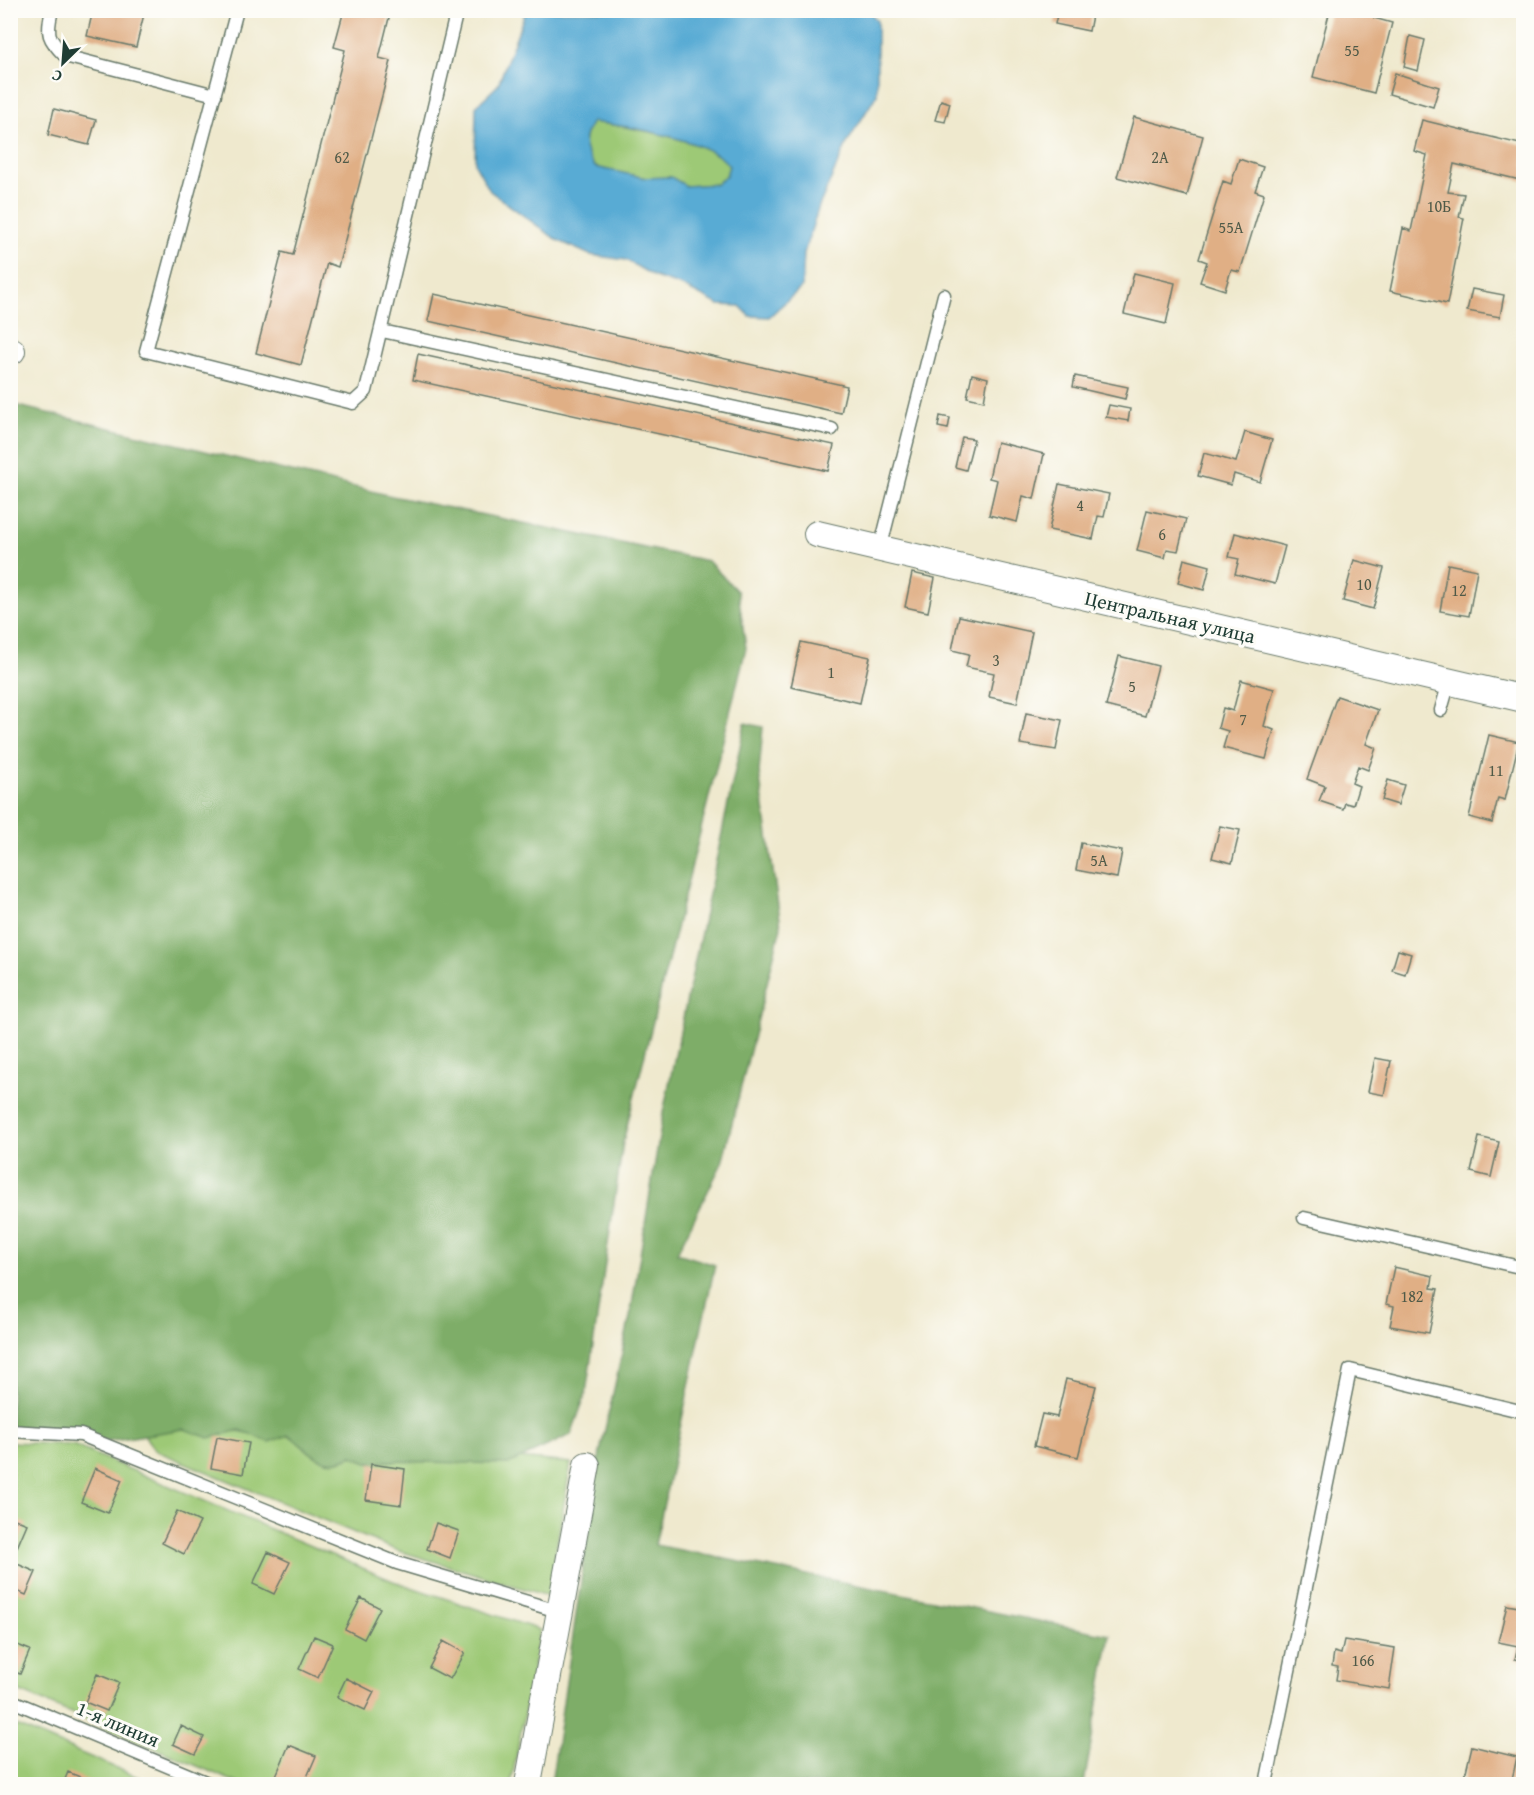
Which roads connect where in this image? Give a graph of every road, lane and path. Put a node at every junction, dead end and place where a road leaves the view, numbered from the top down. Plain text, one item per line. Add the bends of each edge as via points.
1 (52, 10) edge
2 (237, 10) edge
3 (457, 10) edge
4 (215, 95) junction
5 (944, 295) dead end
6 (382, 331) junction
7 (832, 429) dead end
8 (817, 534) dead end
9 (880, 549) junction
10 (1449, 682) junction
11 (1524, 699) edge
12 (1441, 710) dead end
13 (1304, 1218) dead end
14 (1524, 1268) edge
15 (1524, 1412) edge
16 (10, 1431) edge
17 (587, 1465) dead end
18 (561, 1612) junction
19 (10, 1700) edge
20 (210, 1785) edge
21 (528, 1785) edge
22 (1266, 1785) edge

1 - 4 lane via 47,30 65,56
2 - 4 lane
3 - 6 lane
4 - 6 lane via 146,351 353,403 366,391
5 - 9 lane
6 - 7 lane
8 - 9 street, Центральная улица
9 - 10 street, Центральная улица
10 - 11 street, Центральная улица
10 - 12 lane
13 - 14 lane
15 - 22 lane via 1350,1370
16 - 18 lane via 81,1435 397,1563
17 - 18 street
18 - 21 street
19 - 20 lane, 1-я линия

